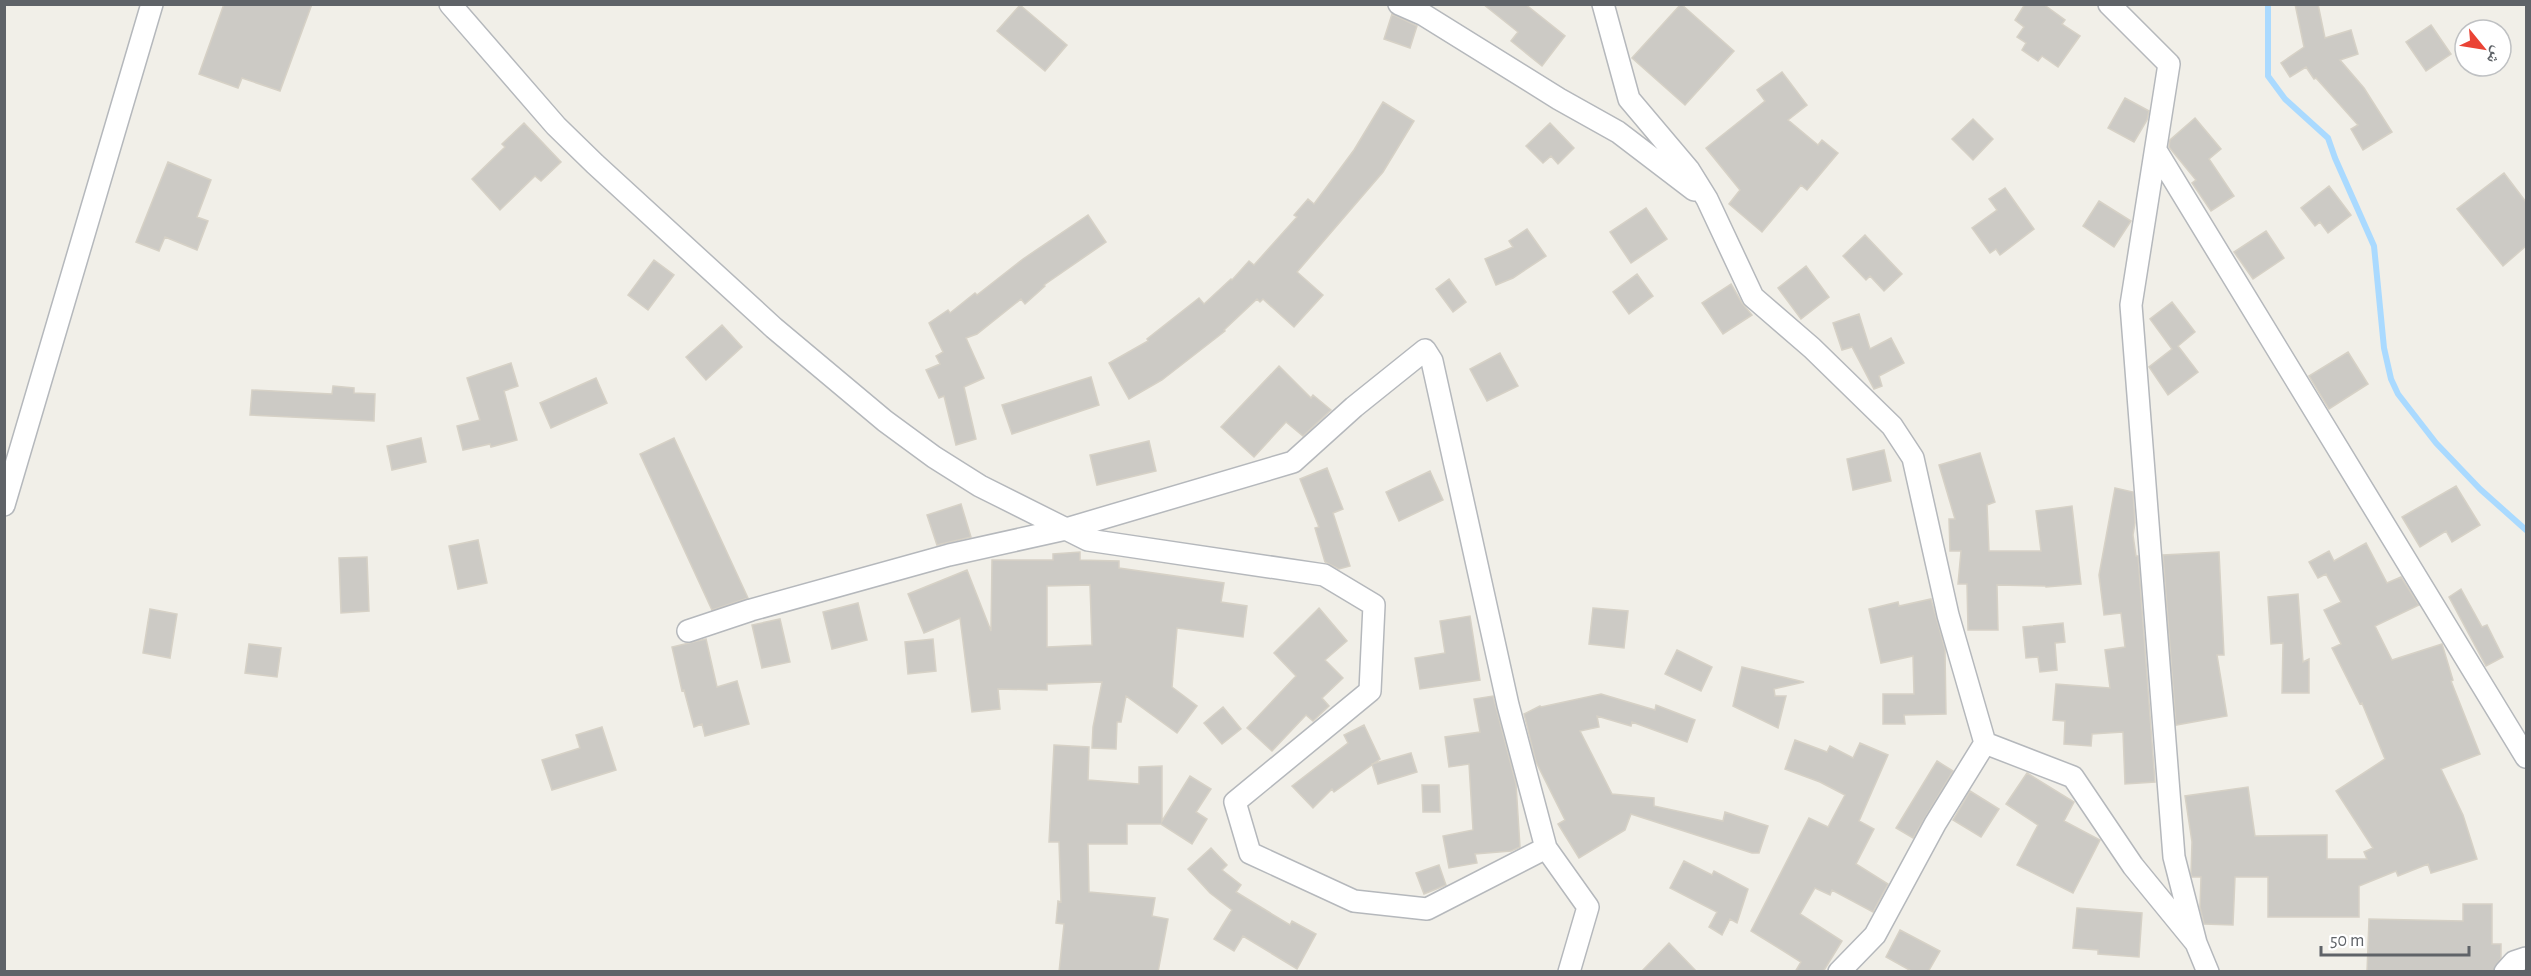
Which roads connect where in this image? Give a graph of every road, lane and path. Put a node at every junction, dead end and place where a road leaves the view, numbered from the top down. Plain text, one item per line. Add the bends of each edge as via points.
1 (152, 4) edge
2 (450, 4) edge
3 (1399, 4) edge
4 (1603, 4) edge
5 (2109, 4) edge
6 (2157, 152) junction
7 (1707, 199) junction
8 (4, 505) edge
9 (1066, 529) junction
10 (688, 631) dead end
11 (1985, 743) junction
12 (2526, 757) edge
13 (1546, 848) junction
14 (2196, 943) junction
15 (2526, 958) edge
16 (1569, 972) edge
17 (1839, 972) edge
18 (2208, 972) edge
19 (2505, 972) edge

1 - 8 street
2 - 9 street via 556,126 774,328 934,457 980,486
3 - 7 street via 1424,15 1618,132
4 - 7 street via 1629,99 1689,170
5 - 6 street via 2169,64
6 - 12 street
6 - 14 street via 2131,305 2174,856
7 - 11 street via 1753,297 1892,426 1913,458 1948,615
9 - 10 street via 949,555
9 - 13 street via 1293,462 1354,406 1425,350 1432,362 1508,705
9 - 13 street via 1088,540 1324,575 1374,605 1370,691 1235,802 1250,853 1354,902 1427,909
11 - 14 street via 2073,777 2133,866
11 - 17 street via 1935,824 1875,935
13 - 16 street via 1588,907
14 - 18 street
15 - 19 street via 2514,962

